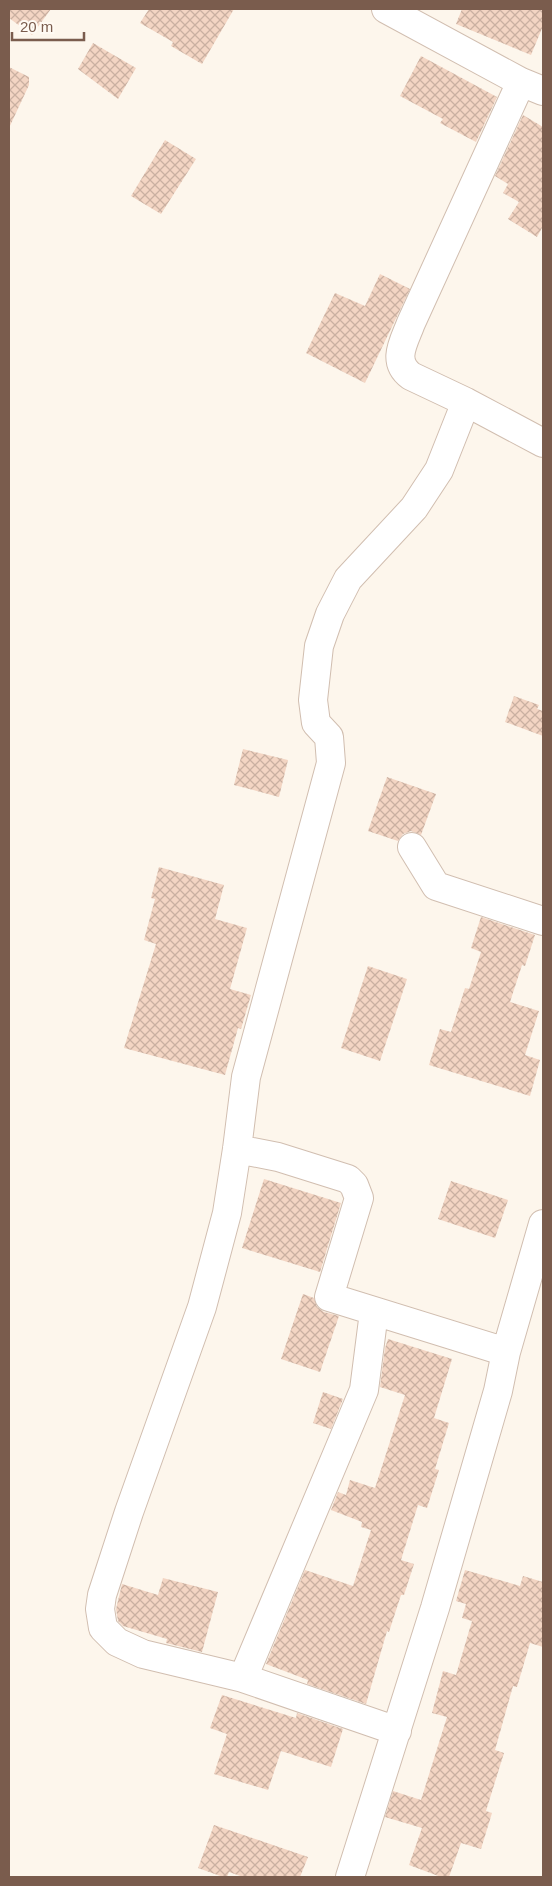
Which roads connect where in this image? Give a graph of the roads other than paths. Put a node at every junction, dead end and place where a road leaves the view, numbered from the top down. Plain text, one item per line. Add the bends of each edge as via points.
1 (386, 9) edge
2 (532, 86) edge
3 (466, 402) junction
4 (543, 443) edge
5 (412, 847) dead end
6 (543, 921) edge
7 (238, 1149) junction
8 (543, 1224) edge
9 (374, 1312) junction
10 (506, 1352) junction
11 (243, 1678) junction
12 (397, 1731) junction
13 (350, 1877) edge

1 - 2 street
2 - 3 street via 402,346 400,360 403,370
3 - 4 street
3 - 7 street via 439,470 414,508 348,579 330,614 320,646 313,700 316,723 329,737 331,763 246,1077
5 - 6 street via 436,886
7 - 9 street via 278,1157 348,1179 354,1185 359,1198 329,1297
7 - 11 street via 227,1213 202,1307 126,1521 100,1609 103,1628 117,1642 143,1654
8 - 10 street
9 - 10 street
9 - 11 street via 364,1390
10 - 12 street via 498,1391
11 - 12 street
12 - 13 street

